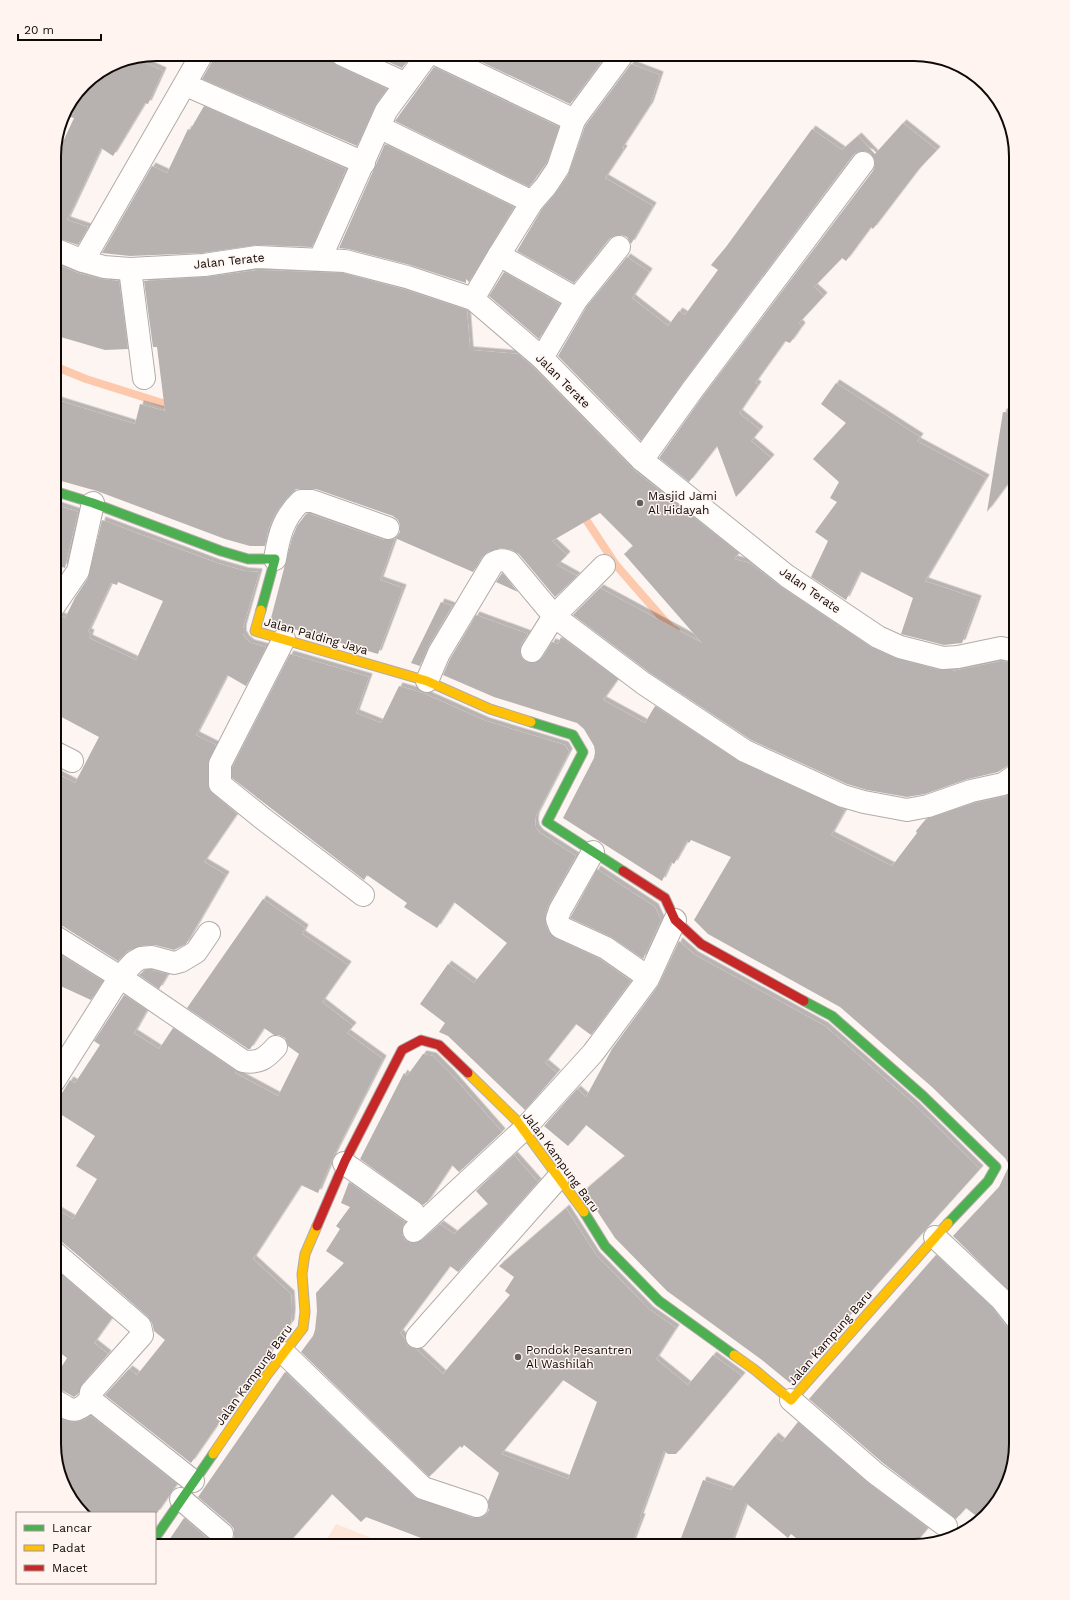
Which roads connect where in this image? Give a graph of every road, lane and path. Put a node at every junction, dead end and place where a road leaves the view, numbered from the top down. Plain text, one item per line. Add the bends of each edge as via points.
1 (198, 61) edge
2 (356, 61) edge
3 (423, 61) edge
4 (451, 61) edge
5 (618, 61) edge
6 (406, 84) junction
7 (186, 85) junction
8 (574, 120) junction
9 (379, 127) junction
10 (364, 163) junction
11 (863, 163) dead end
12 (532, 202) junction
13 (619, 247) dead end
14 (61, 252) edge
15 (499, 255) junction
16 (320, 259) junction
17 (84, 261) junction
18 (130, 269) junction
19 (473, 299) junction
20 (577, 299) junction
21 (542, 358) junction
22 (144, 378) dead end
23 (642, 460) junction
24 (61, 492) edge
25 (93, 502) junction
26 (388, 528) dead end
27 (275, 559) junction
28 (604, 566) dead end
29 (61, 596) edge
30 (554, 616) junction
31 (284, 639) junction
32 (1009, 650) edge
33 (532, 651) dead end
34 (427, 681) junction
35 (1009, 780) edge
36 (593, 852) junction
37 (363, 895) dead end
38 (675, 920) junction
39 (209, 933) dead end
40 (61, 940) edge
41 (639, 971) dead end
42 (120, 977) junction
43 (276, 1047) dead end
44 (61, 1070) edge
45 (523, 1130) junction
46 (344, 1163) junction
47 (558, 1178) junction
48 (935, 1237) junction
49 (61, 1258) edge
50 (1009, 1309) edge
51 (416, 1336) dead end
52 (284, 1353) junction
53 (91, 1400) junction
54 (791, 1400) junction
55 (61, 1404) edge
56 (194, 1481) junction
57 (181, 1499) junction
58 (477, 1506) dead end
59 (946, 1526) dead end
60 (222, 1534) dead end
61 (156, 1536) edge

1 - 7 street
2 - 6 street
3 - 6 street
4 - 8 street
5 - 8 street
6 - 9 street via 386,111
7 - 10 street
7 - 17 street
8 - 12 street via 558,168
9 - 10 street
9 - 12 street
10 - 16 street
11 - 23 street
12 - 15 street
13 - 20 street
14 - 17 street, Jalan Terate
15 - 19 street
15 - 20 street
16 - 18 street, Jalan Terate via 257,257 204,265
16 - 19 street, Jalan Terate via 345,261 407,277
17 - 18 street, Jalan Terate via 104,267
18 - 22 street
19 - 21 street, Jalan Terate
20 - 21 street
21 - 23 street, Jalan Terate
23 - 32 street, Jalan Terate via 787,576 878,637 900,647 943,658 1001,648
24 - 25 street
25 - 27 street via 221,552 248,559
25 - 29 street via 78,571
26 - 27 street via 312,501 301,501 291,511 279,533
27 - 31 street, Jalan Palding Jaya via 255,631
28 - 30 street
30 - 33 street
30 - 34 street via 509,562 498,560 493,563 440,653
30 - 35 street via 643,683 744,751 843,796 907,810 1003,784
31 - 34 street, Jalan Palding Jaya
31 - 37 street via 220,764 220,784
34 - 36 street, Jalan Palding Jaya via 490,709 573,735 583,752 547,822
36 - 38 street via 665,898
36 - 41 street via 560,910 557,919 560,927 606,948
38 - 45 street via 648,979 593,1053
38 - 48 street, Jalan Kampung Baru via 701,944 832,1016 922,1096 996,1168 988,1181
39 - 42 street via 196,952 181,961 141,958
40 - 42 street
42 - 43 street via 243,1061 260,1061
42 - 44 street
45 - 46 street via 414,1222
45 - 46 street, Jalan Kampung Baru via 517,1121 439,1045 421,1040 402,1050
45 - 47 street, Jalan Kampung Baru
46 - 52 street, Jalan Kampung Baru via 305,1254 302,1274 305,1312 303,1328
47 - 51 street
47 - 54 street, Jalan Kampung Baru via 582,1209 605,1246 659,1301 755,1370
48 - 50 street
48 - 54 street, Jalan Kampung Baru
49 - 53 street via 140,1326 142,1331 142,1335 90,1392
52 - 56 street, Jalan Kampung Baru
52 - 58 street via 423,1488
53 - 55 street via 80,1410 74,1411
53 - 56 street
54 - 59 street via 875,1473
56 - 57 street, Jalan Kampung Baru
57 - 60 street
57 - 61 street, Jalan Kampung Baru

